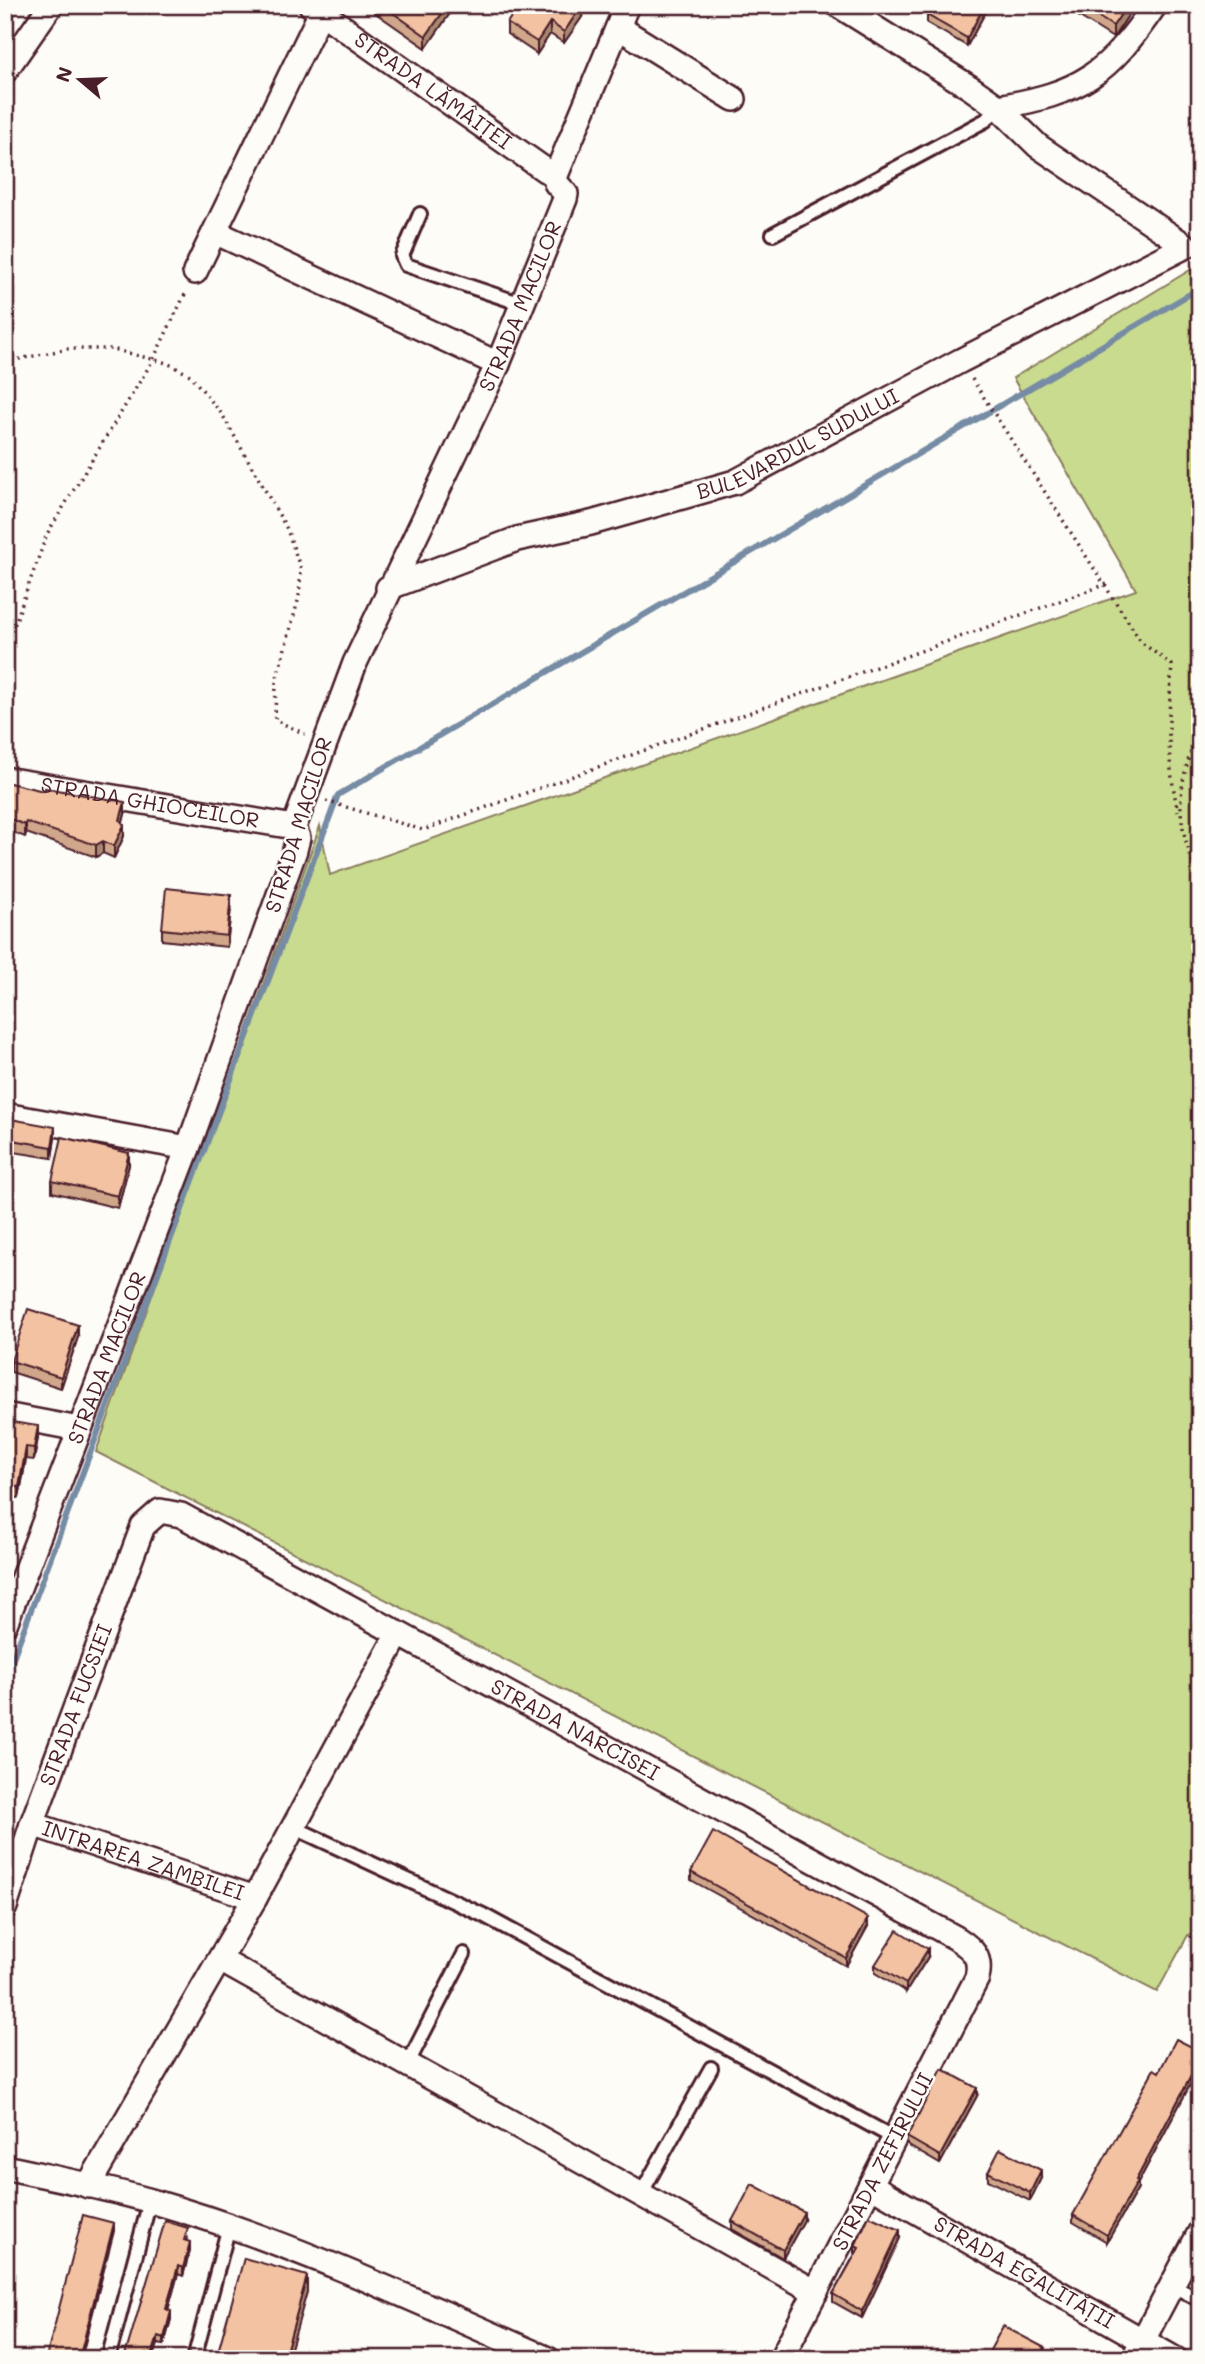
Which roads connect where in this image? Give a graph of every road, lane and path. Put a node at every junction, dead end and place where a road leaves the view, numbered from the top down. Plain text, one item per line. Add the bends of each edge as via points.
1 (51, 5) edge
2 (627, 5) edge
3 (838, 5) edge
4 (1155, 5) edge
5 (326, 11) edge
6 (618, 27) junction
7 (7, 67) edge
8 (734, 99) dead end
9 (998, 107) junction
10 (555, 175) junction
11 (420, 214) dead end
12 (215, 232) junction
13 (773, 234) dead end
14 (195, 272) joint
15 (522, 304) junction
16 (153, 360) junction
17 (960, 361) junction
18 (5, 362) edge
19 (498, 364) junction
20 (1107, 584) junction
21 (388, 588) junction
22 (5, 651) edge
23 (1200, 725) edge
24 (323, 741) junction
25 (5, 779) edge
26 (325, 801) dead end
27 (1178, 811) junction
28 (294, 827) junction
29 (1200, 881) edge
30 (5, 1115) edge
31 (188, 1148) junction
32 (5, 1415) edge
33 (79, 1429) junction
34 (160, 1511) joint
35 (5, 1624) edge
36 (398, 1634) junction
37 (32, 1824) junction
38 (293, 1827) junction
39 (255, 1898) junction
40 (5, 1907) edge
41 (464, 1954) dead end
42 (220, 1960) junction
43 (980, 1964) joint
44 (408, 2065) junction
45 (711, 2068) dead end
46 (896, 2139) junction
47 (5, 2167) edge
48 (88, 2186) junction
49 (872, 2186) junction
50 (640, 2194) junction
51 (150, 2201) junction
52 (229, 2226) junction
53 (1200, 2232) edge
54 (1171, 2285) junction
55 (816, 2292) junction
56 (1200, 2300) edge
57 (1144, 2338) junction
58 (108, 2359) edge
59 (194, 2359) edge
60 (548, 2359) edge
61 (781, 2359) edge
62 (1133, 2359) edge
63 (1175, 2359) edge

1 - 7 street
2 - 6 street
3 - 9 street
4 - 9 street via 1131,40 1094,75 1058,95
5 - 10 street, STRADA LĂMÂIȚEI
5 - 12 street
6 - 8 street
6 - 10 street
9 - 13 lane via 986,120
9 - 17 street, BULEVARDUL SUDULUI via 1038,146 1186,246
10 - 15 street, STRADA MACILOR via 565,199
11 - 15 lane via 402,256 406,265
12 - 14 street
12 - 19 street
14 - 16 path
15 - 19 street, STRADA MACILOR
16 - 18 path via 112,349 67,349
16 - 22 path via 47,534
16 - 24 path via 190,375 222,414 288,529 301,570 299,597 276,681 275,720
17 - 20 path
17 - 21 street, BULEVARDUL SUDULUI via 736,482 517,539
19 - 21 street, STRADA MACILOR
20 - 26 path via 423,830
20 - 27 path via 1142,643 1172,665 1168,771
21 - 24 street, STRADA MACILOR
23 - 27 path via 1186,762
24 - 28 street, STRADA MACILOR
25 - 28 street, STRADA GHIOCEILOR
27 - 29 path
28 - 31 street, STRADA MACILOR via 298,838 295,850
30 - 31 street
31 - 33 street, STRADA MACILOR
32 - 33 street
33 - 35 street, STRADA MACILOR
34 - 36 street, STRADA NARCISEI via 181,1515
34 - 37 street, STRADA FUCSIEI via 143,1526
36 - 38 street
36 - 43 street, STRADA NARCISEI via 956,1938 972,1948
37 - 39 street, INTRAREA ZAMBILEI
37 - 40 street, STRADA FUCSIEI
38 - 39 street
38 - 46 lane via 483,1915
39 - 42 street
41 - 44 lane
42 - 44 street
42 - 48 street
43 - 46 street, STRADA ZEFIRULUI via 977,1979
44 - 50 street
45 - 50 lane
46 - 49 street, STRADA ZEFIRULUI
47 - 48 street
48 - 51 street
49 - 55 street, STRADA ZEFIRULUI
49 - 57 street, STRADA EGALITĂȚII
50 - 55 street
51 - 52 street
51 - 58 lane
52 - 59 lane
52 - 60 street
53 - 54 street
54 - 56 lane
54 - 57 street
55 - 61 street, STRADA ZEFIRULUI
57 - 62 street
57 - 63 street, STRADA EGALITĂȚII

